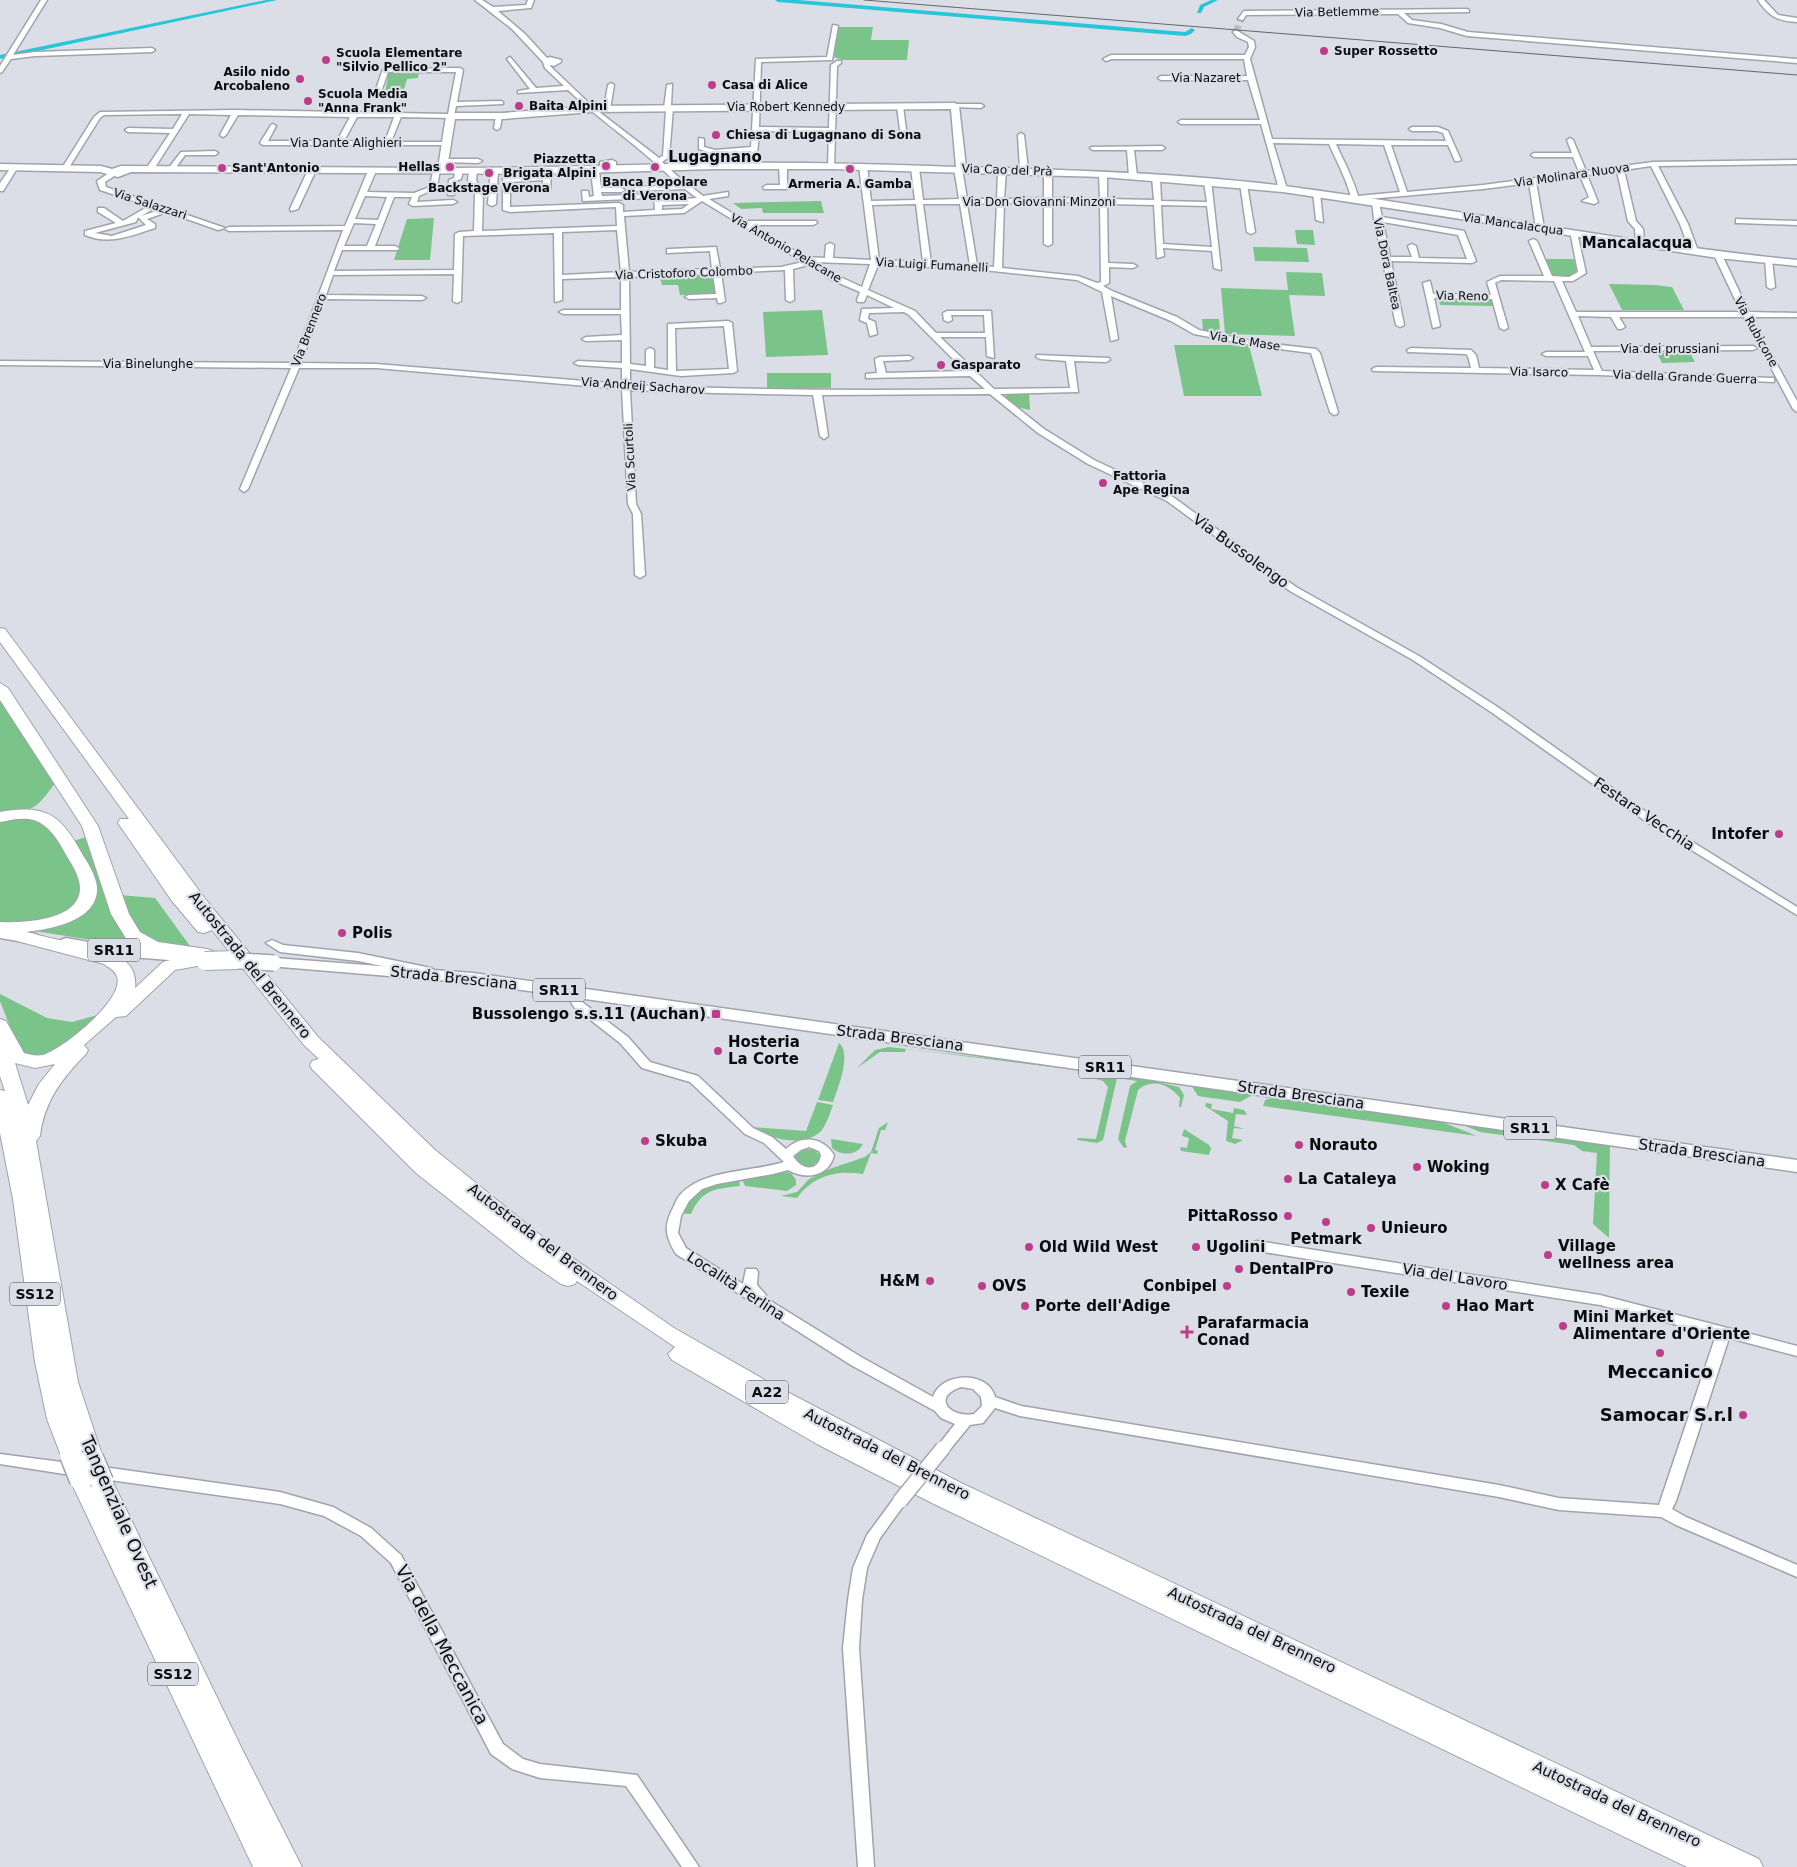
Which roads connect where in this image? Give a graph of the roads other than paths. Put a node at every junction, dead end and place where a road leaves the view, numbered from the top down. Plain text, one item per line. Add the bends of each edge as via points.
1 (44, 0) edge
2 (478, 0) edge
3 (1762, 0) edge
4 (530, 6) edge
5 (493, 9) junction
6 (1389, 11) junction
7 (1467, 11) dead end
8 (1241, 19) dead end
9 (1797, 20) edge
10 (835, 26) dead end
11 (1236, 32) dead end
12 (152, 50) dead end
13 (10, 55) junction
14 (1247, 57) junction
15 (510, 59) dead end
16 (1106, 59) dead end
17 (1797, 61) edge
18 (839, 62) dead end
19 (0, 71) edge
20 (1161, 78) dead end
21 (1251, 78) junction
22 (611, 85) dead end
23 (670, 85) dead end
24 (570, 88) junction
25 (534, 90) junction
26 (520, 92) dead end
27 (377, 95) dead end
28 (501, 103) dead end
29 (454, 104) junction
30 (832, 106) junction
31 (900, 106) junction
32 (955, 106) junction
33 (981, 106) dead end
34 (756, 107) junction
35 (669, 108) junction
36 (592, 109) junction
37 (607, 109) junction
38 (187, 112) junction
39 (236, 112) junction
40 (355, 114) junction
41 (399, 114) junction
42 (451, 116) junction
43 (499, 116) junction
44 (1181, 122) dead end
45 (1264, 122) junction
46 (273, 126) dead end
47 (498, 128) dead end
48 (756, 129) junction
49 (1412, 129) dead end
50 (128, 130) dead end
51 (832, 130) junction
52 (903, 130) dead end
53 (176, 131) junction
54 (223, 135) dead end
55 (1021, 135) dead end
56 (1098, 138) dead end
57 (701, 139) dead end
58 (1570, 140) dead end
59 (1268, 142) junction
60 (1332, 142) junction
61 (1387, 142) junction
62 (1450, 142) junction
63 (340, 143) junction
64 (386, 144) junction
65 (448, 144) junction
66 (1130, 148) junction
67 (1162, 148) dead end
68 (755, 149) junction
69 (715, 152) junction
70 (216, 153) dead end
71 (1534, 154) dead end
72 (1576, 155) junction
73 (478, 160) dead end
74 (658, 160) junction
75 (1457, 160) dead end
76 (1797, 162) edge
77 (1653, 164) junction
78 (714, 166) junction
79 (754, 166) junction
80 (783, 166) junction
81 (832, 166) junction
82 (863, 166) junction
83 (0, 167) edge
84 (14, 167) junction
85 (66, 168) junction
86 (441, 168) junction
87 (915, 168) junction
88 (960, 168) junction
89 (148, 169) junction
90 (172, 169) junction
91 (666, 169) junction
92 (1620, 169) junction
93 (312, 170) junction
94 (598, 170) junction
95 (1002, 170) junction
96 (1024, 170) junction
97 (120, 171) junction
98 (372, 171) junction
99 (459, 171) junction
100 (473, 171) junction
101 (494, 171) junction
102 (1048, 171) junction
103 (1103, 174) junction
104 (1582, 174) junction
105 (547, 175) junction
106 (1133, 176) junction
107 (1156, 177) junction
108 (1532, 180) junction
109 (1208, 182) junction
110 (1243, 185) junction
111 (685, 186) junction
112 (767, 188) dead end
113 (0, 189) edge
114 (1283, 189) junction
115 (585, 192) dead end
116 (451, 193) dead end
117 (1404, 193) junction
118 (363, 194) junction
119 (392, 194) junction
120 (413, 194) dead end
121 (598, 194) junction
122 (725, 194) dead end
123 (1316, 194) junction
124 (1352, 198) junction
125 (1591, 199) dead end
126 (701, 200) junction
127 (1048, 200) junction
128 (964, 201) junction
129 (1001, 201) junction
130 (453, 202) dead end
131 (658, 202) junction
132 (919, 202) junction
133 (1104, 202) junction
134 (867, 203) junction
135 (1157, 203) junction
136 (1375, 203) junction
137 (492, 204) dead end
138 (1210, 204) junction
139 (154, 206) junction
140 (294, 209) dead end
141 (101, 210) dead end
142 (166, 210) junction
143 (659, 213) junction
144 (620, 214) junction
145 (137, 219) junction
146 (1378, 219) junction
147 (1320, 220) dead end
148 (1739, 221) dead end
149 (381, 222) junction
150 (122, 223) junction
151 (742, 223) junction
152 (795, 223) junction
153 (813, 223) dead end
154 (1797, 223) edge
155 (349, 224) junction
156 (622, 228) junction
157 (1540, 228) junction
158 (558, 231) junction
159 (1251, 232) dead end
160 (796, 233) dead end
161 (1573, 233) junction
162 (478, 234) junction
163 (122, 236) junction
164 (133, 240) dead end
165 (1533, 241) dead end
166 (1640, 243) junction
167 (1048, 244) dead end
168 (830, 245) dead end
169 (1160, 246) junction
170 (1412, 246) dead end
171 (339, 248) junction
172 (370, 248) junction
173 (396, 248) dead end
174 (1216, 249) junction
175 (670, 251) dead end
176 (1694, 251) junction
177 (1718, 255) junction
178 (1160, 256) dead end
179 (800, 259) junction
180 (829, 259) junction
181 (1386, 259) junction
182 (1416, 260) junction
183 (1768, 260) junction
184 (397, 261) dead end
185 (875, 262) junction
186 (808, 263) junction
187 (1797, 263) edge
188 (927, 264) junction
189 (1105, 265) junction
190 (1133, 266) dead end
191 (974, 267) junction
192 (1218, 268) dead end
193 (789, 269) junction
194 (998, 269) junction
195 (330, 272) junction
196 (393, 272) junction
197 (457, 272) junction
198 (717, 272) junction
199 (625, 275) junction
200 (1064, 275) joint
201 (558, 277) junction
202 (1553, 279) junction
203 (1427, 283) dead end
204 (1096, 285) junction
205 (1771, 287) dead end
206 (864, 291) junction
207 (1106, 292) junction
208 (1430, 296) junction
209 (322, 297) junction
210 (689, 297) dead end
211 (1495, 297) junction
212 (422, 298) dead end
213 (558, 300) dead end
214 (790, 300) dead end
215 (861, 300) dead end
216 (457, 301) dead end
217 (907, 310) junction
218 (563, 312) dead end
219 (625, 312) junction
220 (1572, 314) junction
221 (1614, 314) junction
222 (1746, 314) junction
223 (1797, 315) edge
224 (948, 320) dead end
225 (1400, 325) dead end
226 (1436, 326) dead end
227 (1621, 327) dead end
228 (1504, 328) dead end
229 (873, 334) dead end
230 (989, 335) junction
231 (935, 336) junction
232 (626, 337) junction
233 (586, 339) dead end
234 (1114, 339) dead end
235 (1753, 348) dead end
236 (650, 350) dead end
237 (1411, 350) dead end
238 (1589, 352) junction
239 (1546, 354) dead end
240 (991, 356) dead end
241 (1040, 357) dead end
242 (908, 358) dead end
243 (1070, 359) junction
244 (1106, 360) dead end
245 (0, 363) edge
246 (578, 363) dead end
247 (296, 365) junction
248 (626, 366) junction
249 (1376, 369) dead end
250 (650, 370) junction
251 (1476, 371) junction
252 (672, 373) junction
253 (974, 373) junction
254 (1599, 373) junction
255 (869, 376) dead end
256 (882, 376) junction
257 (1771, 380) dead end
258 (626, 387) junction
259 (991, 390) junction
260 (817, 392) junction
261 (1797, 408) edge
262 (1334, 412) dead end
263 (824, 436) dead end
264 (244, 489) dead end
265 (640, 575) dead end
266 (0, 632) edge
267 (0, 648) edge
268 (0, 688) edge
269 (1495, 710) joint
270 (0, 817) edge
271 (1797, 912) edge
272 (0, 927) edge
273 (0, 933) edge
274 (23, 937) junction
275 (272, 942) dead end
276 (206, 958) junction
277 (236, 960) joint
278 (448, 976) junction
279 (571, 992) junction
280 (0, 1025) edge
281 (0, 1046) edge
282 (0, 1096) edge
283 (4, 1113) edge
284 (768, 1140) junction
285 (798, 1146) junction
286 (29, 1154) junction
287 (788, 1161) junction
288 (1797, 1166) edge
289 (1257, 1246) dead end
290 (751, 1272) dead end
291 (795, 1324) junction
292 (1724, 1332) junction
293 (1797, 1351) edge
294 (912, 1392) junction
295 (941, 1392) junction
296 (988, 1406) junction
297 (939, 1407) junction
298 (949, 1418) junction
299 (965, 1422) junction
300 (946, 1445) junction
301 (82, 1457) junction
302 (0, 1458) edge
303 (91, 1481) junction
304 (1663, 1511) junction
305 (1797, 1571) edge
306 (264, 1867) edge
307 (289, 1867) edge
308 (691, 1867) edge
309 (866, 1867) edge
310 (1712, 1867) edge
311 (1750, 1867) edge

1 - 13 street
2 - 5 street, Via Antonio Pelacane
3 - 9 street via 1772,16
4 - 5 street
5 - 24 street, Via Antonio Pelacane via 524,35 550,62 552,72
6 - 7 street, Via Betlemme
6 - 8 street, Via Betlemme via 1244,13
6 - 17 street via 1400,13 1410,22 1467,34
10 - 34 street via 830,59 758,60
11 - 14 street via 1251,42
12 - 13 street
13 - 19 street
14 - 16 street
14 - 21 street
15 - 25 street
18 - 30 street via 834,65
20 - 21 street, Via Nazaret
21 - 45 street
22 - 37 street
23 - 35 street
24 - 25 street
24 - 36 street, Via Antonio Pelacane
25 - 26 street
27 - 29 street via 385,70 456,68 460,70
28 - 29 street
29 - 42 street
30 - 31 main road, Via Robert Kennedy
30 - 34 main road, Via Robert Kennedy
30 - 51 street
31 - 32 main road, Via Robert Kennedy
31 - 52 street
32 - 33 street, Via Robert Kennedy
32 - 88 main road
34 - 35 main road, Via Robert Kennedy
34 - 48 street
35 - 37 main road, Via Robert Kennedy
35 - 74 street via 666,157
36 - 37 main road, Via Robert Kennedy
36 - 43 main road, Via Robert Kennedy
36 - 74 street, Via Antonio Pelacane
38 - 39 street
38 - 53 street
38 - 85 street via 100,114
39 - 40 street
39 - 54 street
40 - 41 street
40 - 63 street
41 - 42 street
41 - 64 street
42 - 43 main road, Via Robert Kennedy
42 - 65 main road
43 - 47 street
44 - 45 street
45 - 59 street
46 - 63 street, Via Dante Alighieri via 263,143
48 - 51 street
48 - 68 street
49 - 62 street via 1443,130
50 - 53 street
51 - 81 street
53 - 89 street
55 - 96 street
56 - 66 street via 1096,148
57 - 69 street via 700,148
58 - 72 street
59 - 60 street
59 - 114 street
60 - 61 street
60 - 124 street via 1350,179
61 - 62 street
61 - 117 street
62 - 75 street
63 - 64 street, Via Dante Alighieri
64 - 65 street, Via Dante Alighieri
65 - 86 main road
66 - 67 street
66 - 106 street
68 - 69 street
68 - 79 street
69 - 78 street
70 - 90 street via 183,153
71 - 72 street
72 - 104 street
73 - 86 street
74 - 91 street, Via Antonio Pelacane
76 - 77 street, Via Molinara Nuova
77 - 92 street, Via Molinara Nuova
77 - 176 street
78 - 79 main road, Via Cao del Prà
78 - 91 main road, Via Cao del Prà
79 - 80 main road, Via Cao del Prà
80 - 81 main road, Via Cao del Prà
80 - 112 street via 784,187
81 - 82 main road, Via Cao del Prà
82 - 87 main road, Via Cao del Prà
82 - 134 street
83 - 84 main road, Via Cao del Prà
84 - 85 main road, Via Cao del Prà
84 - 113 street
85 - 97 main road, Via Cao del Prà
86 - 98 main road, Via Cao del Prà
86 - 99 main road, Via Cao del Prà
86 - 130 street via 436,190 416,195 413,204
87 - 88 main road, Via Cao del Prà
87 - 132 street
88 - 95 main road, Via Cao del Prà
88 - 128 street
89 - 90 main road, Via Cao del Prà
89 - 97 main road, Via Cao del Prà
90 - 93 main road, Via Cao del Prà
91 - 94 main road, Via Cao del Prà via 632,166
91 - 111 street, Via Antonio Pelacane
92 - 104 street, Via Molinara Nuova
92 - 166 street via 1632,221 1639,229
93 - 98 main road, Via Cao del Prà
93 - 140 street
94 - 105 main road, Via Cao del Prà
94 - 121 street
95 - 96 main road, Via Cao del Prà
95 - 129 street
96 - 102 main road, Via Cao del Prà
97 - 139 street, Via Salazzari via 101,181 103,188
98 - 118 street, Via Brennero
99 - 100 main road, Via Cao del Prà
99 - 116 street via 457,179 453,180
100 - 101 main road, Via Cao del Prà
100 - 162 street via 472,180 479,194
101 - 105 main road, Via Cao del Prà
101 - 137 street
102 - 103 main road, Via Cao del Prà
102 - 127 street
103 - 106 main road, Via Cao del Prà
103 - 133 street
104 - 108 street, Via Molinara Nuova
104 - 125 street
105 - 144 street via 506,180 506,208 619,205
106 - 107 main road, Via Cao del Prà
107 - 109 main road, Via Cao del Prà
107 - 135 street
108 - 117 street, Via Molinara Nuova
108 - 157 street
109 - 110 main road, Via Cao del Prà
109 - 138 street
110 - 114 main road, Via Cao del Prà
110 - 159 street
111 - 121 street
111 - 126 street, Via Antonio Pelacane
114 - 123 main road, Via Cao del Prà
115 - 121 street via 586,198
117 - 124 street, Via Molinara Nuova
118 - 119 street
118 - 155 street, Via Brennero
119 - 120 street
119 - 149 street
121 - 131 street via 657,196
122 - 126 street
123 - 124 main road, Via Cao del Prà
123 - 147 street
124 - 136 main road, Via Mancalacqua
126 - 131 street
126 - 143 street via 684,211
126 - 151 street, Via Antonio Pelacane
127 - 129 street, Via Don Giovanni Minzoni
127 - 133 street, Via Don Giovanni Minzoni
127 - 167 street
128 - 129 street, Via Don Giovanni Minzoni
128 - 132 street, Via Don Giovanni Minzoni
128 - 191 street
129 - 194 street
131 - 143 street
132 - 134 street, Via Don Giovanni Minzoni
132 - 188 street
133 - 135 street, Via Don Giovanni Minzoni
133 - 189 street
134 - 185 street
135 - 138 street, Via Don Giovanni Minzoni
135 - 169 street
136 - 146 street, Via Dora Baltea
136 - 157 main road, Via Mancalacqua
138 - 174 street
139 - 142 street, Via Salazzari
139 - 145 street via 131,218
141 - 150 street
142 - 145 street
142 - 155 street, Via Salazzari via 226,231
143 - 144 street
144 - 156 street, Via Scurtoli
145 - 150 street
145 - 163 street via 152,226
146 - 181 street, Via Dora Baltea
146 - 182 street via 1461,233 1472,261
148 - 154 street
149 - 155 street, Via Salazzari
149 - 172 street
150 - 163 street via 88,233 97,239
151 - 152 street
151 - 179 street, Via Antonio Pelacane
152 - 153 street
152 - 160 street
155 - 171 street, Via Brennero
156 - 158 street
156 - 199 street, Via Scurtoli
157 - 161 main road, Via Mancalacqua
158 - 162 street
158 - 201 street
161 - 166 main road, Via Mancalacqua
161 - 202 street via 1582,273 1570,279
162 - 197 street via 459,234
163 - 164 street
165 - 202 street
166 - 176 main road, Via Mancalacqua
168 - 180 street
169 - 174 street
169 - 178 street
170 - 182 street
171 - 172 street
171 - 195 street, Via Brennero
172 - 173 street
174 - 192 street
175 - 198 street via 713,249
176 - 177 main road, Via Mancalacqua
177 - 183 main road, Via Mancalacqua
177 - 222 street, Via Rubicone
179 - 180 street, Via Luigi Fumanelli
179 - 186 street, Via Antonio Pelacane
180 - 185 street, Via Luigi Fumanelli
181 - 182 street
181 - 225 street, Via Dora Baltea
183 - 187 main road, Via Mancalacqua
183 - 205 street
184 - 196 street
185 - 188 street, Via Luigi Fumanelli
185 - 206 street
186 - 193 street, Via Cristoforo Colombo
186 - 206 street, Via Antonio Pelacane
188 - 191 street, Via Luigi Fumanelli
189 - 190 street
189 - 204 street via 1105,283
191 - 194 street, Via Luigi Fumanelli
193 - 198 street, Via Cristoforo Colombo
193 - 214 street
194 - 200 street, Via Luigi Fumanelli
195 - 196 street
195 - 209 street, Via Brennero
196 - 197 street
197 - 216 street
198 - 199 street, Via Cristoforo Colombo
198 - 210 street via 721,298
199 - 201 street, Via Cristoforo Colombo
199 - 219 street, Via Scurtoli
200 - 204 street, Via Le Mase
201 - 213 street
202 - 211 street via 1496,279 1491,282
202 - 220 street
203 - 208 street, Via Reno
204 - 207 street, Via Le Mase
206 - 215 street
206 - 217 street, Via Antonio Pelacane
207 - 234 street
207 - 262 street, Via Le Mase via 1174,319 1197,332 1313,351
208 - 211 street, Via Reno
208 - 226 street, Via Reno
209 - 212 street
209 - 247 street, Via Brennero
211 - 228 street
217 - 229 street via 865,311 864,320 871,322
217 - 231 street, Via Antonio Pelacane
218 - 219 street
219 - 232 street, Via Scurtoli
220 - 221 street
220 - 238 street
221 - 222 street
221 - 227 street
222 - 223 street
222 - 261 street, Via Rubicone
224 - 230 street via 947,313 988,313
230 - 231 street
230 - 240 street
231 - 253 street, Via Antonio Pelacane
232 - 233 street
232 - 248 street, Via Scurtoli
235 - 238 street, Via dei prussiani
236 - 250 street
237 - 251 street via 1468,352 1472,355
238 - 239 street, Via dei prussiani
238 - 254 street
241 - 243 street
242 - 256 street via 879,359
243 - 244 street
243 - 259 street, Via Andreij Sacharov via 1075,390
245 - 247 street, Via Binelunghe
246 - 248 street
247 - 258 street, Via Andreij Sacharov via 433,369
247 - 264 street, Via Brennero
248 - 250 street
248 - 258 street, Via Scurtoli
249 - 251 street, Via Isarco
250 - 252 street
251 - 254 street, Via Isarco
252 - 252 street via 733,371 728,323 671,326
253 - 256 street
253 - 259 street, Via Antonio Pelacane
254 - 257 street, Via della Grande Guerra
255 - 256 street
258 - 260 street, Via Andreij Sacharov
258 - 265 street, Via Scurtoli via 632,504 637,514
259 - 260 street, Via Andreij Sacharov
259 - 269 street, Via Bussolengo via 1041,432 1091,462 1170,499 1292,589 1416,658
260 - 263 street
266 - 311 highway, Autostrada del Brennero / A22 via 200,904 311,1041 428,1155 538,1243 668,1333 825,1423 953,1489
267 - 310 highway, Autostrada del Brennero / A22 via 178,897 296,1040 423,1168 533,1254 662,1344 825,1438 957,1505
268 - 276 highway via 90,826 120,914 133,936 152,947
269 - 271 street, Festara Vecchia via 1656,823
270 - 272 highway via 26,814 40,816 53,823 61,831 85,876 88,892 81,906 61,919 30,927
273 - 274 main road, SR11
274 - 276 main road, SR11 via 105,950
274 - 280 highway via 116,963 127,978 125,992 114,1008 70,1048 47,1060 29,1061 17,1057
275 - 278 street via 280,948 358,957
276 - 277 highway, bridge
276 - 286 highway via 169,966 68,1060 49,1083 35,1110 30,1127
277 - 278 main road, Strada Bresciana / SR11, bridge
278 - 279 main road, Strada Bresciana / SR11
279 - 284 street via 578,1004 624,1040 646,1065 694,1079 750,1131
279 - 288 main road, Strada Bresciana / SR11
281 - 286 highway, Tangenziale Ovest via 23,1120
282 - 283 highway, Tangenziale Ovest
283 - 301 highway, Tangenziale Ovest / SS12 via 18,1166 41,1343 51,1391
284 - 285 street
284 - 287 street
285 - 287 street, Località Ferlina via 792,1149
285 - 287 street, Località Ferlina via 820,1146 827,1151 827,1163 810,1172 794,1169
286 - 301 highway, Tangenziale Ovest / SS12
287 - 291 street, Località Ferlina via 773,1170 698,1186 684,1198 675,1216 672,1233 681,1251
289 - 292 street, Via del Lavoro via 1600,1300
290 - 291 street via 750,1288
291 - 294 street, Località Ferlina
292 - 293 street, Via del Lavoro
292 - 304 street
294 - 295 street
294 - 297 street, Località Ferlina
295 - 296 street via 954,1384 970,1383 984,1389
295 - 297 street
296 - 299 street via 978,1419
296 - 304 street via 1499,1491 1559,1504
297 - 298 street, Località Ferlina
298 - 299 street
298 - 300 street
299 - 300 street
300 - 309 street, bridge via 874,1535 860,1568 851,1648
301 - 303 highway, Tangenziale Ovest / SS12, bridge
302 - 308 street, Via della Meccanica via 280,1498 328,1511 366,1532 396,1559 497,1749 518,1764 540,1771 631,1780
303 - 306 highway, Tangenziale Ovest / SS12
303 - 307 highway, Tangenziale Ovest / SS12
304 - 305 street

